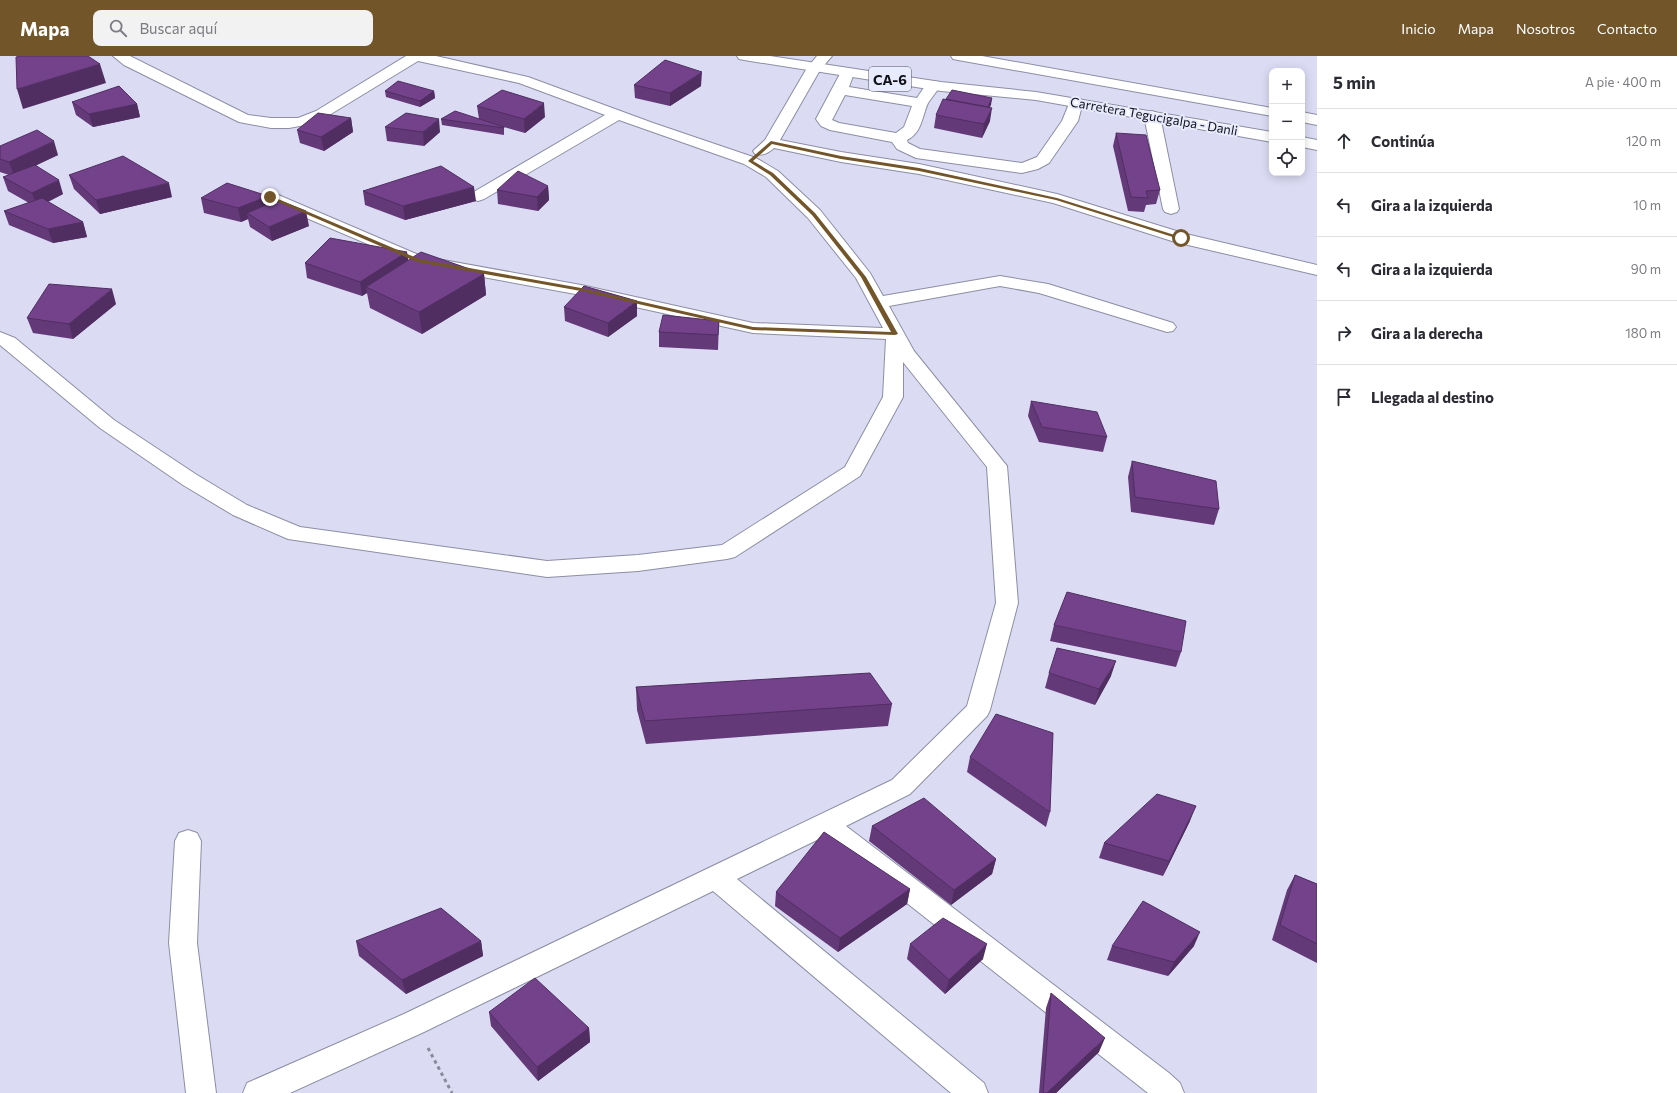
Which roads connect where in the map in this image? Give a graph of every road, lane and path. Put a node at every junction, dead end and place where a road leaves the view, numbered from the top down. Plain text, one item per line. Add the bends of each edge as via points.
1 (120, 56) edge
2 (416, 56) edge
3 (744, 56) edge
4 (826, 56) edge
5 (958, 56) edge
6 (1010, 60) edge
7 (814, 68) junction
8 (847, 73) junction
9 (934, 85) junction
10 (840, 90) junction
11 (1036, 96) junction
12 (1076, 102) junction
13 (921, 103) junction
14 (1269, 111) edge
15 (617, 115) junction
16 (1152, 116) junction
17 (1305, 118) edge
18 (1317, 120) edge
19 (1269, 136) edge
20 (898, 138) junction
21 (771, 143) junction
22 (1305, 143) edge
23 (1317, 145) edge
24 (750, 161) junction
25 (478, 196) dead end
26 (270, 197) dead end
27 (1171, 209) dead end
28 (1317, 270) edge
29 (878, 302) junction
30 (1167, 327) dead end
31 (895, 334) junction
32 (0, 338) edge
33 (826, 825) junction
34 (188, 841) dead end
35 (715, 877) junction
36 (414, 1023) junction
37 (201, 1093) edge
38 (258, 1093) edge
39 (452, 1093) edge
40 (973, 1093) edge
41 (1169, 1093) edge

1 - 2 main road via 244,119 271,124 300,122 321,114
2 - 15 main road via 523,80
3 - 7 main road, Carretera Tegucigalpa - Danli / CA-6
4 - 7 main road
4 - 11 main road, Carretera Tegucigalpa - Danli / CA-6 via 1009,88
5 - 6 main road
6 - 14 main road
7 - 8 main road, Carretera Tegucigalpa - Danli / CA-6
7 - 21 main road
8 - 9 main road, Carretera Tegucigalpa - Danli / CA-6
8 - 10 main road
9 - 11 main road, Carretera Tegucigalpa - Danli / CA-6 via 1008,95
9 - 13 main road
10 - 13 main road
10 - 20 main road via 824,119 826,123 835,127
11 - 12 main road, Carretera Tegucigalpa - Danli / CA-6
12 - 16 main road, Carretera Tegucigalpa - Danli / CA-6
12 - 20 main road via 1070,121 1048,154 1032,166 1022,168 916,153 902,146
13 - 20 main road via 911,130
15 - 24 main road
15 - 25 main road
16 - 19 main road, Carretera Tegucigalpa - Danli / CA-6
16 - 27 main road
17 - 18 main road
21 - 24 main road
21 - 28 main road via 919,169 1057,199 1181,238
22 - 23 main road
24 - 29 main road via 772,174 814,214 864,277
26 - 31 main road via 417,260 581,290 753,328
29 - 30 main road via 1000,281 1042,288
29 - 31 main road
31 - 32 main road via 892,397 853,471 727,552 638,563 547,569 296,534 240,510 190,480 107,424
31 - 33 main road via 906,353 997,466 1007,603 978,710 901,787
33 - 35 main road
33 - 41 main road
34 - 37 main road via 183,943
35 - 36 main road
35 - 40 main road
36 - 38 main road
36 - 39 path

